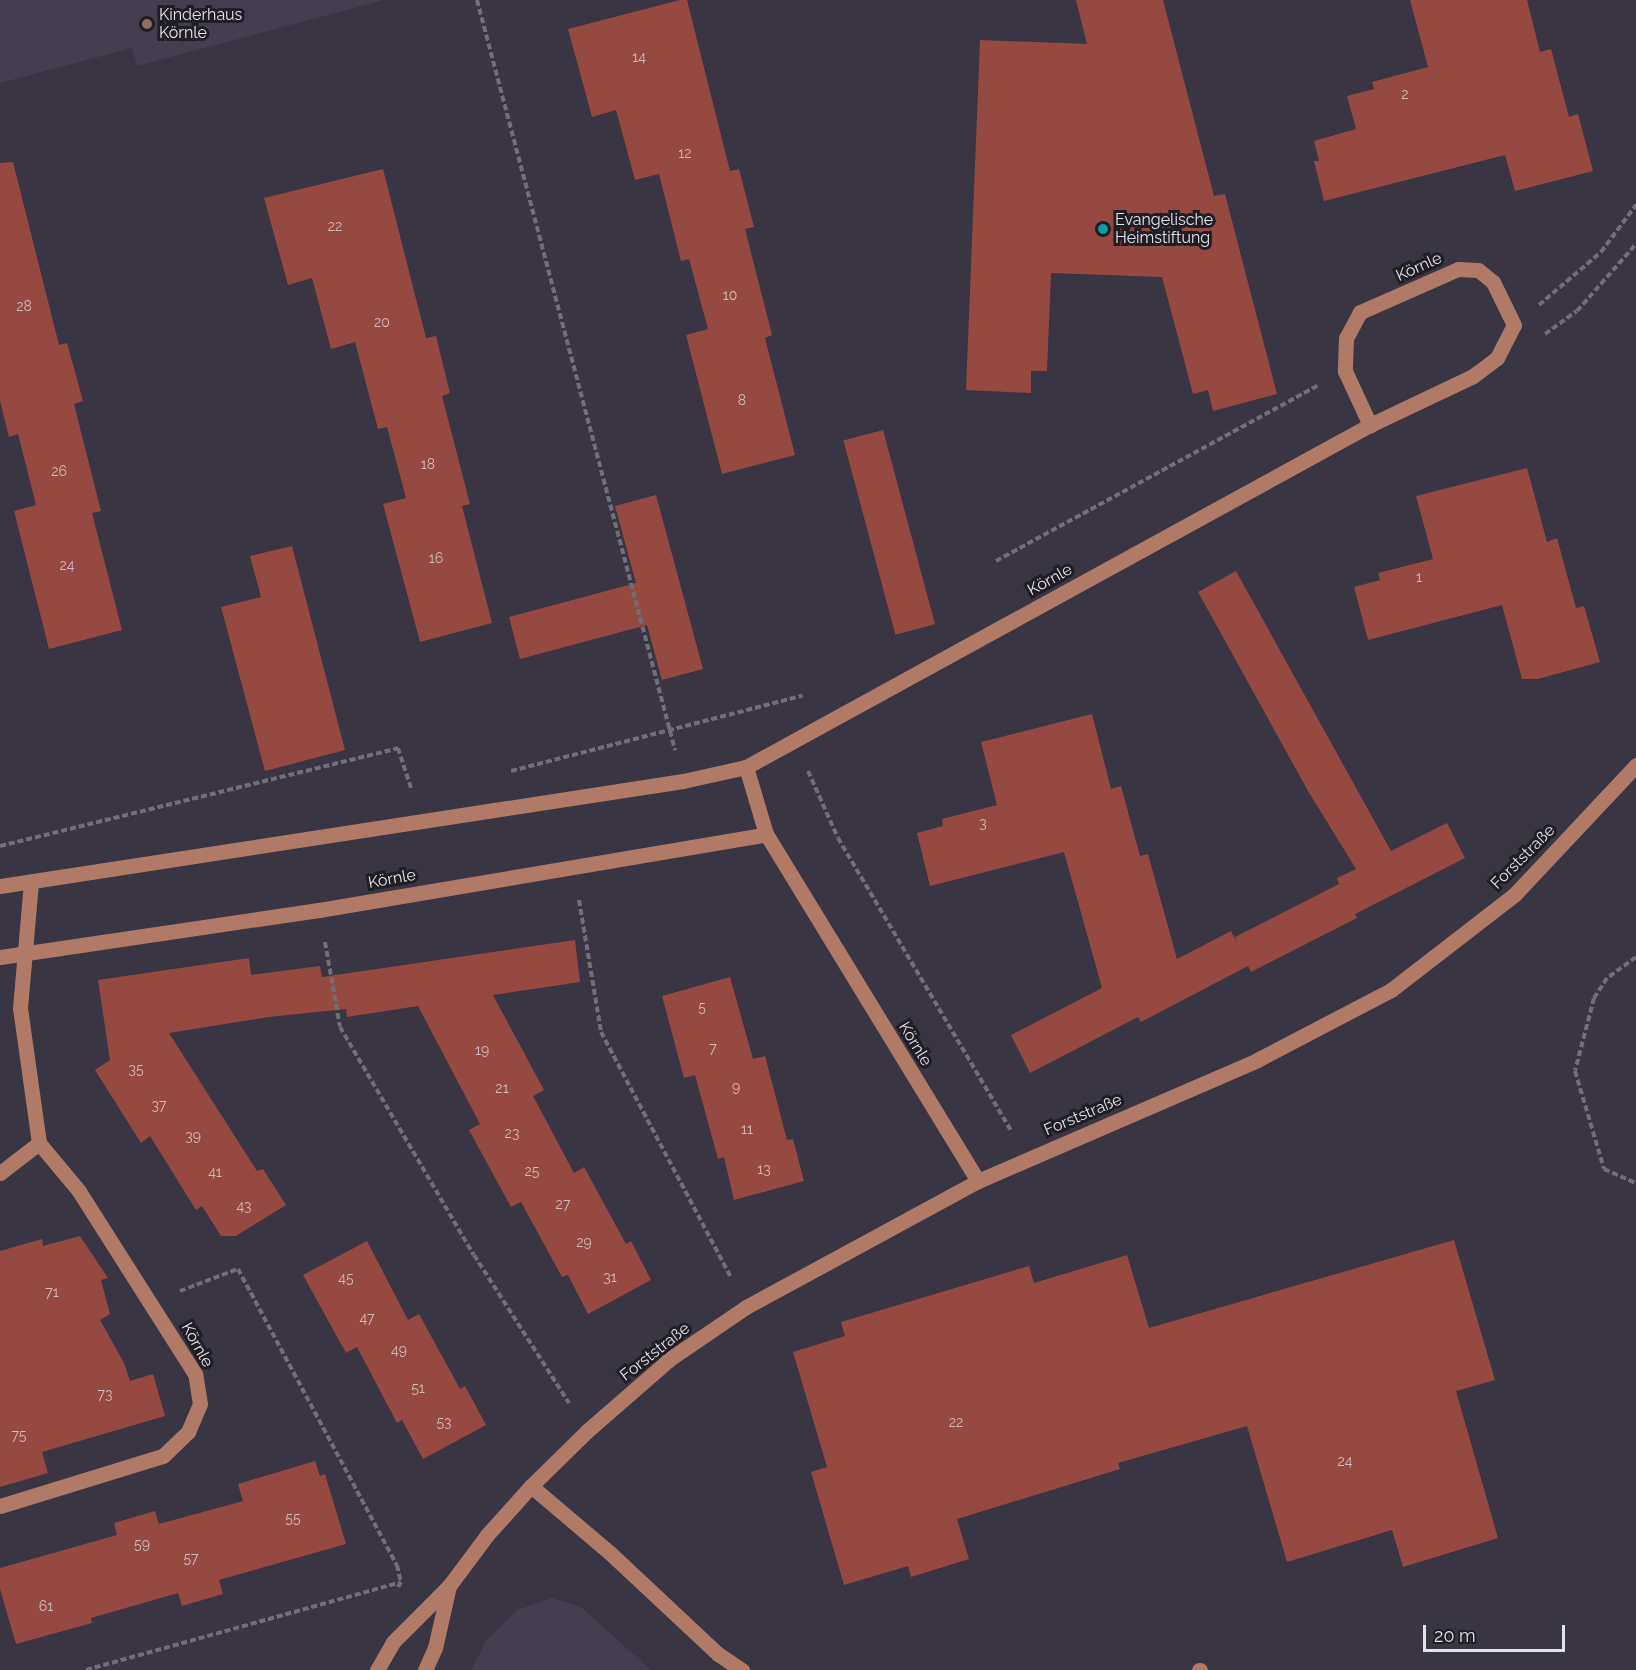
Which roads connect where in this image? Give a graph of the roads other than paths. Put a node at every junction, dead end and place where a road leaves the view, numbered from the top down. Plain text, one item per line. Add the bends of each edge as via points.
1 (1370, 425) junction
2 (1636, 765) edge
3 (746, 766) junction
4 (766, 834) junction
5 (31, 883) junction
6 (0, 886) edge
7 (24, 954) junction
8 (0, 957) edge
9 (39, 1143) junction
10 (0, 1173) edge
11 (978, 1181) junction
12 (531, 1486) junction
13 (0, 1506) edge
14 (449, 1586) junction
15 (377, 1670) edge
16 (425, 1670) edge
17 (742, 1670) edge

1 - 1 street, Körnle via 1473,376 1497,358 1514,325 1493,282 1478,270 1458,269 1360,312 1346,338 1345,371
1 - 3 street, Körnle
2 - 11 street, Forststraße via 1515,894 1391,990 1257,1060
3 - 4 street, Körnle
3 - 5 street, Körnle via 683,781
4 - 7 street, Körnle via 319,910
4 - 11 street, Körnle
5 - 6 street, Körnle
5 - 7 street
7 - 8 street, Körnle
7 - 9 street via 20,1008
9 - 10 street
9 - 13 street, Körnle via 79,1191 151,1302 195,1374 201,1404 188,1432 163,1456
11 - 12 street, Forststraße via 746,1307 671,1358
12 - 14 street, Forststraße
12 - 17 street via 718,1654
14 - 15 street, Forststraße via 393,1642
14 - 16 street, Forststraße via 435,1648

